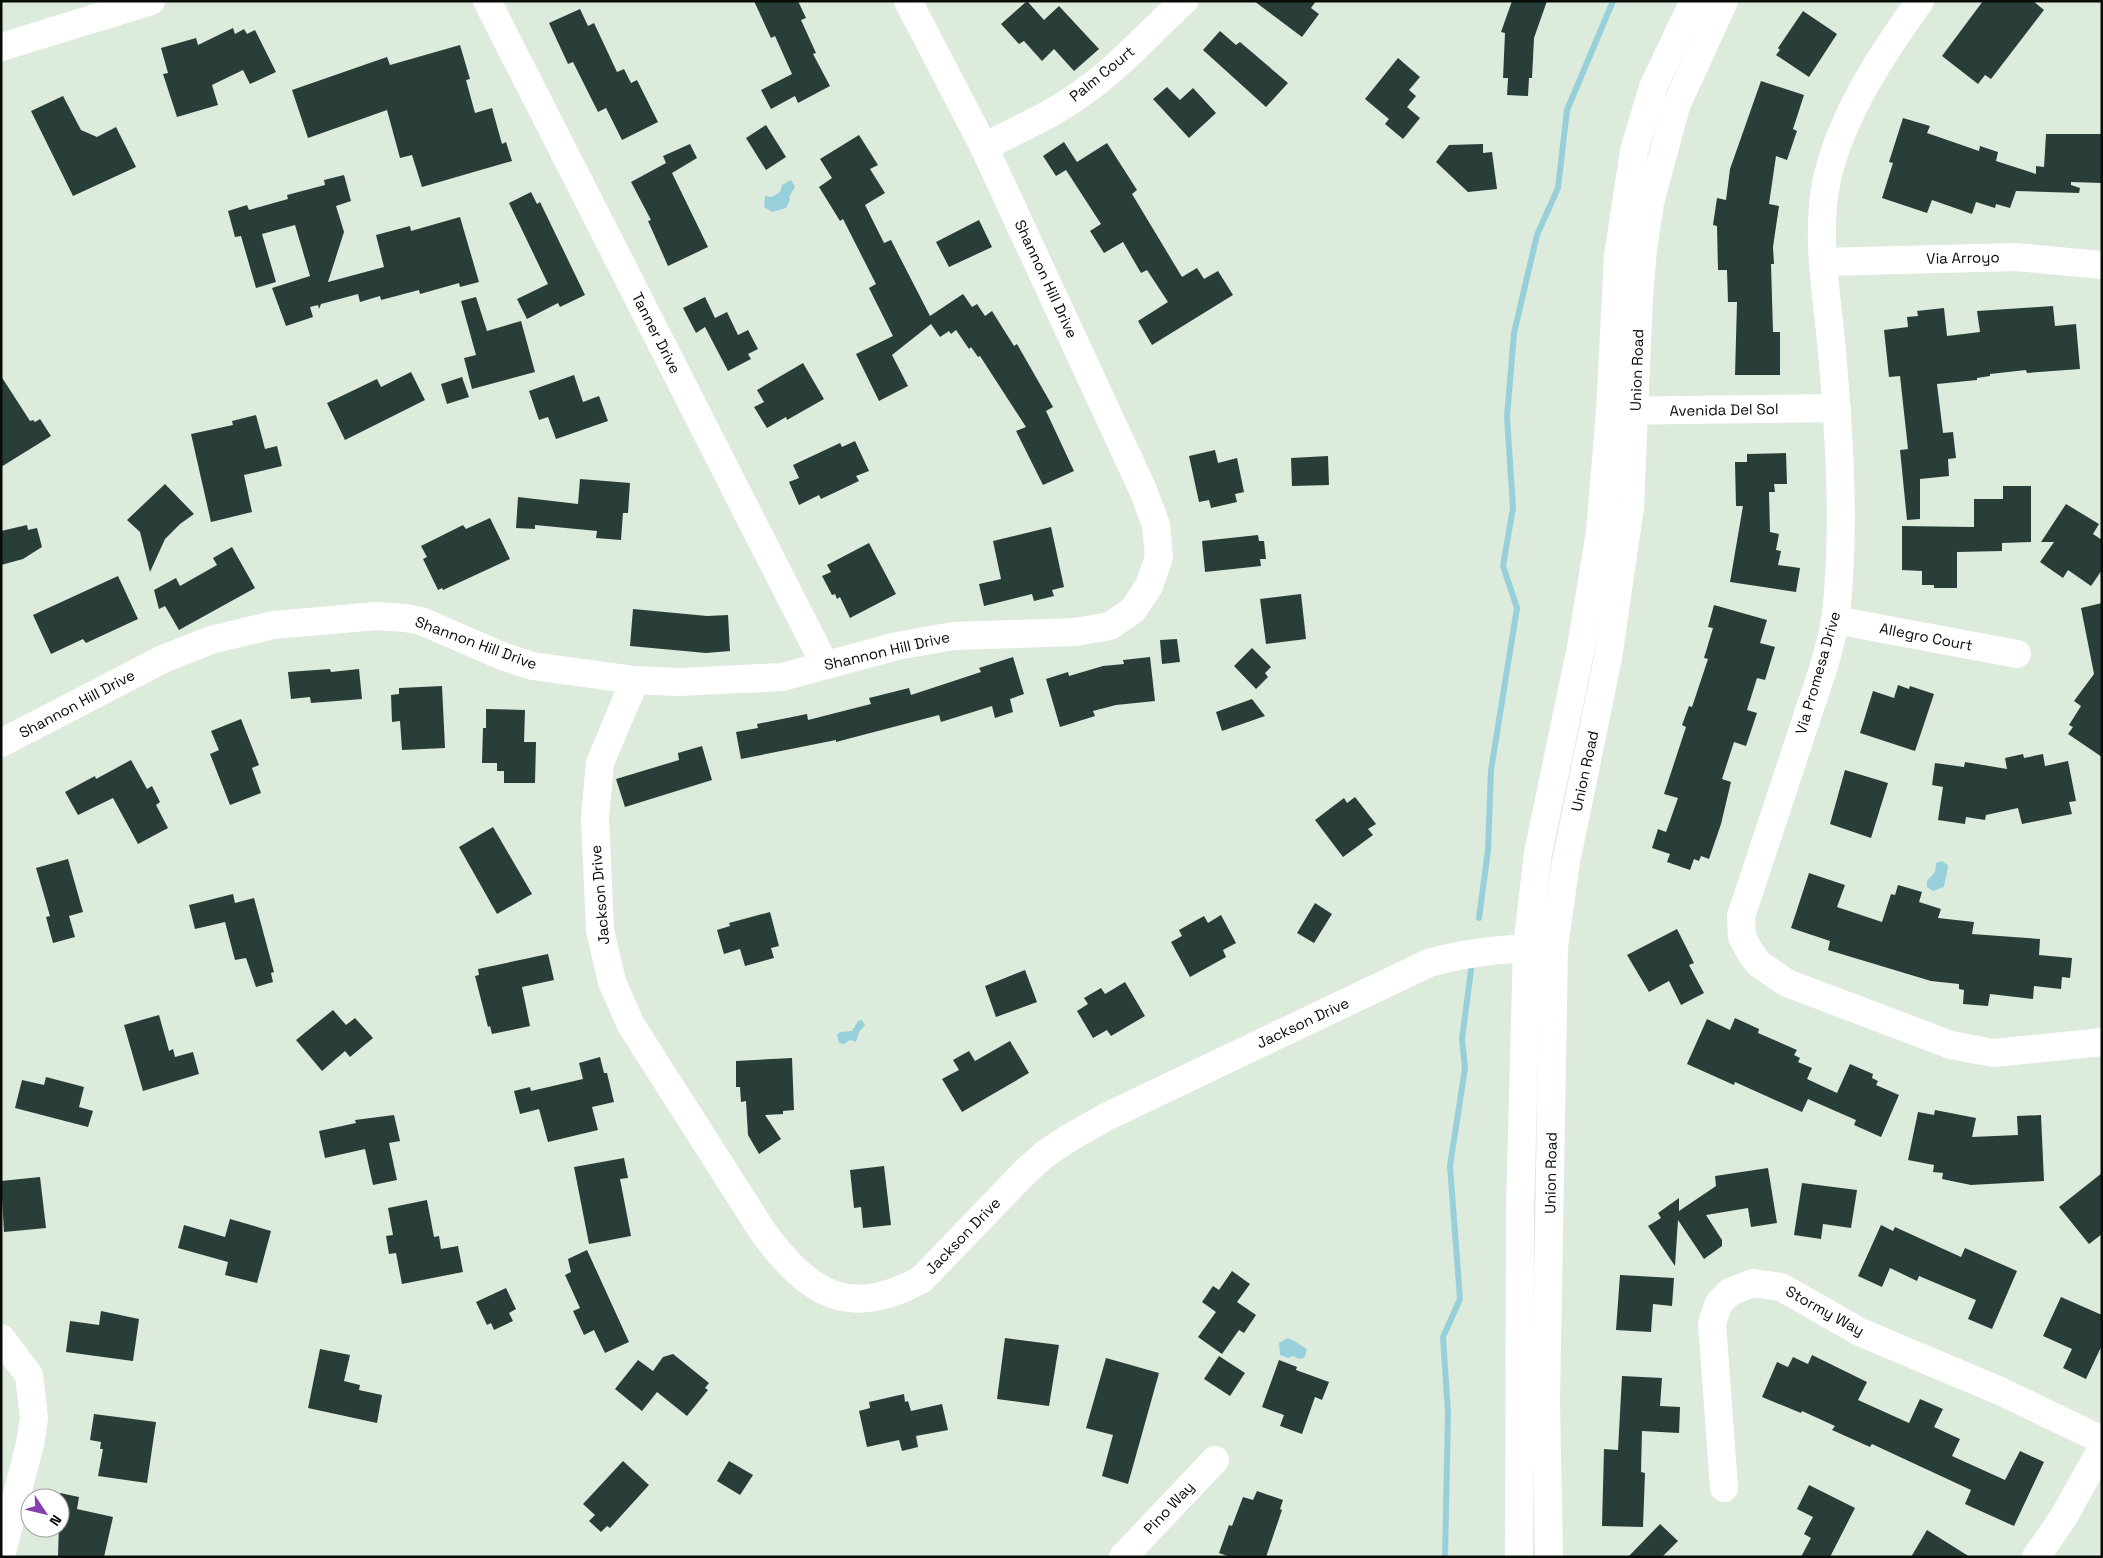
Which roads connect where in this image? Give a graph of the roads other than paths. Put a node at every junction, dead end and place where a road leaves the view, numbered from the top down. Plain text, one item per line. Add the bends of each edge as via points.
1 (151, 1) edge
2 (487, 1) edge
3 (908, 1) edge
4 (1184, 1) edge
5 (1694, 1) edge
6 (1724, 1) edge
7 (1920, 1) edge
8 (1, 47) edge
9 (984, 147) junction
10 (1824, 262) junction
11 (2102, 265) edge
12 (1837, 408) junction
13 (1623, 412) junction
14 (1835, 620) junction
15 (2017, 654) dead end
16 (825, 665) junction
17 (635, 680) junction
18 (1, 743) edge
19 (1554, 947) junction
20 (1527, 948) junction
21 (2102, 1042) edge
22 (1, 1338) edge
23 (2102, 1440) edge
24 (2102, 1448) edge
25 (1215, 1460) dead end
26 (1724, 1488) dead end
27 (1, 1556) edge
28 (1123, 1557) edge
29 (1519, 1557) edge
30 (1549, 1557) edge
31 (2036, 1557) edge

1 - 8 street
2 - 16 street, Tanner Drive
3 - 9 street, Shannon Hill Drive
4 - 9 street, Palm Court via 1116,66 1081,94
5 - 13 street, Union Road via 1653,87 1634,151 1618,256
6 - 13 street, Union Road via 1676,106 1650,202
7 - 10 street, Via Promesa Drive via 1856,100 1838,143 1827,179 1823,217
9 - 16 street, Shannon Hill Drive via 1143,490 1156,525 1159,557 1149,586 1133,610 1110,626 1075,632 953,636 897,646
10 - 11 street, Via Arroyo via 2016,257
10 - 12 street, Via Promesa Drive
12 - 13 street, Avenida Del Sol
12 - 14 street, Via Promesa Drive via 1842,514
13 - 19 street, Union Road via 1630,507 1608,658 1566,862
13 - 20 street, Union Road via 1581,647 1538,852
14 - 15 street, Allegro Court
14 - 21 street, Via Promesa Drive via 1819,680 1741,916 1742,937 1750,952 1759,964 1787,984 1952,1045 1993,1053
16 - 17 street, Shannon Hill Drive via 782,677 679,682
17 - 18 street, Shannon Hill Drive via 532,666 421,621 406,618 377,616 273,625 211,640 163,659
17 - 20 street, Jackson Drive via 600,763 595,818 600,930 612,982 631,1025 763,1232 783,1260 829,1293 853,1300 877,1298 900,1292 922,1279 1045,1154 1106,1117 1429,963 1462,954
19 - 20 street, Jackson Drive
19 - 30 street, Union Road via 1546,1403
20 - 29 street, Union Road via 1520,1198
22 - 27 street via 30,1375 34,1418
23 - 26 street, Stormy Way via 2000,1390 1860,1332 1781,1287 1753,1283 1730,1292 1719,1303 1712,1323
24 - 31 street via 2063,1518
25 - 28 street, Pino Way

